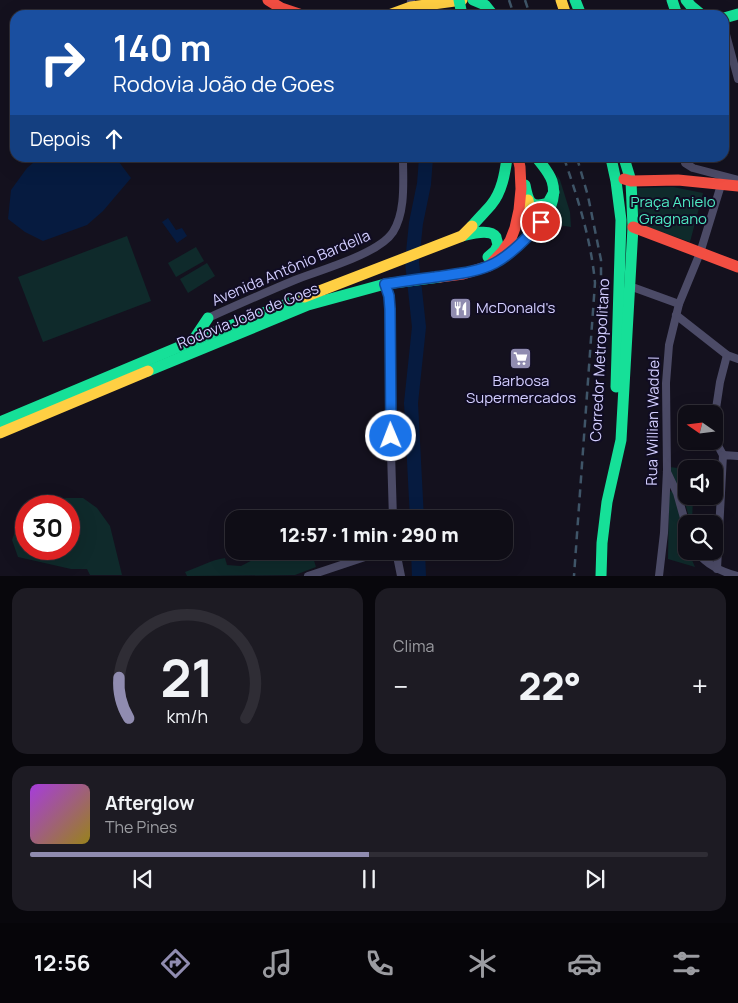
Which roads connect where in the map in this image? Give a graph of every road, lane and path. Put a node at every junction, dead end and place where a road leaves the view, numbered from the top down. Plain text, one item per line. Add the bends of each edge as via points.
1 (268, 0) edge
2 (461, 0) edge
3 (472, 0) edge
4 (686, 0) edge
5 (412, 7) edge
6 (287, 10) edge
7 (490, 10) edge
8 (696, 10) edge
9 (729, 46) edge
10 (738, 79) edge
11 (403, 162) edge
12 (506, 162) edge
13 (519, 162) edge
14 (540, 162) edge
15 (612, 162) edge
16 (625, 162) edge
17 (685, 162) edge
18 (616, 176) junction
19 (738, 180) edge
20 (631, 181) junction
21 (720, 185) junction
22 (738, 186) edge
23 (554, 192) junction
24 (528, 200) junction
25 (633, 227) junction
26 (534, 231) junction
27 (462, 236) junction
28 (700, 253) junction
29 (393, 262) junction
30 (489, 266) junction
31 (738, 267) edge
32 (475, 270) junction
33 (385, 284) junction
34 (635, 288) dead end
35 (678, 304) junction
36 (676, 315) junction
37 (212, 316) junction
38 (217, 331) junction
39 (192, 342) junction
40 (727, 354) junction
41 (738, 359) edge
42 (717, 405) edge
43 (0, 422) edge
44 (0, 433) edge
45 (720, 450) edge
46 (723, 456) junction
47 (738, 456) edge
48 (666, 470) junction
49 (393, 510) edge
50 (683, 515) edge
51 (356, 560) edge
52 (398, 560) edge
53 (704, 560) edge
54 (717, 569) junction
55 (308, 576) edge
56 (401, 576) edge
57 (593, 576) edge
58 (601, 576) edge
59 (659, 576) edge
60 (737, 576) edge

1 - 6 main road
2 - 5 main road
3 - 7 main road
4 - 8 main road
9 - 10 street
11 - 37 street, Avenida Antônio Bardella via 402,204 398,222 383,243
12 - 27 main road via 493,203
13 - 24 main road
13 - 30 main road via 521,190 515,228 510,241
14 - 23 main road via 551,180
15 - 18 main road, Corredor Metropolitano
16 - 20 main road
17 - 19 street via 693,168
18 - 20 main road
18 - 57 main road, Corredor Metropolitano via 621,220 615,407 612,446 596,533
20 - 21 main road via 678,180
20 - 25 main road
21 - 22 main road
21 - 28 street, Rua Willian Waddel
23 - 24 main road via 548,203 539,206
23 - 26 main road via 547,214
24 - 26 main road
25 - 28 main road
25 - 58 main road via 621,440 607,502
26 - 30 main road
27 - 29 main road, Rodovia João de Goes
27 - 32 main road via 492,232 496,238 498,245 495,251
28 - 31 main road
28 - 35 street, Rua Willian Waddel
29 - 33 main road via 384,270
29 - 38 main road, Rodovia João de Goes
30 - 32 main road, Rodovia João de Goes
32 - 33 main road, Rodovia João de Goes
33 - 44 main road, Rodovia João de Goes via 308,305
33 - 49 street via 390,309
34 - 35 street
35 - 36 street, Rua Willian Waddel
36 - 40 street
36 - 48 street, Rua Willian Waddel via 667,368
37 - 38 main road
37 - 39 main road
38 - 39 main road, Rodovia João de Goes
39 - 43 main road, Rodovia João de Goes
40 - 41 street
40 - 42 street
45 - 46 street
46 - 47 street
46 - 54 street
48 - 50 street
48 - 59 street, Rua Willian Waddel
51 - 55 street
52 - 56 street
53 - 54 street
54 - 60 street

